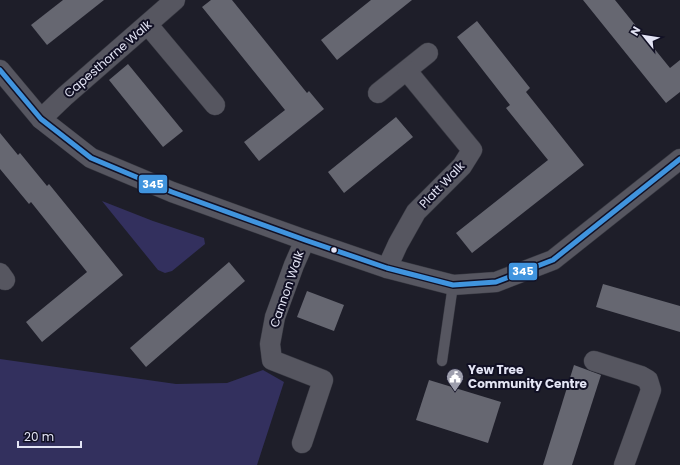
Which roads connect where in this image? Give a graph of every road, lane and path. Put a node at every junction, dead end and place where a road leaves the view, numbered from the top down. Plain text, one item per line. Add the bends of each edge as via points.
1 (175, 0) edge
2 (148, 25) junction
3 (428, 53) dead end
4 (0, 70) edge
5 (407, 70) junction
6 (378, 93) dead end
7 (215, 105) dead end
8 (41, 119) junction
9 (680, 159) edge
10 (305, 240) junction
11 (387, 268) junction
12 (452, 285) junction
13 (442, 361) dead end
14 (594, 361) dead end
15 (302, 444) dead end
16 (624, 465) edge

1 - 2 street, Capesthorne Walk
2 - 7 street
2 - 8 street, Capesthorne Walk
3 - 5 street
4 - 8 street
5 - 6 street
5 - 11 street, Platt Walk via 472,150 462,166 416,212
8 - 10 street via 91,158 172,192
9 - 12 street via 553,260 496,282
10 - 11 street
10 - 15 street, Cannon Walk via 275,317 270,344 272,360 323,380
11 - 12 street
12 - 13 lane
14 - 16 street via 641,376 648,380 651,390

